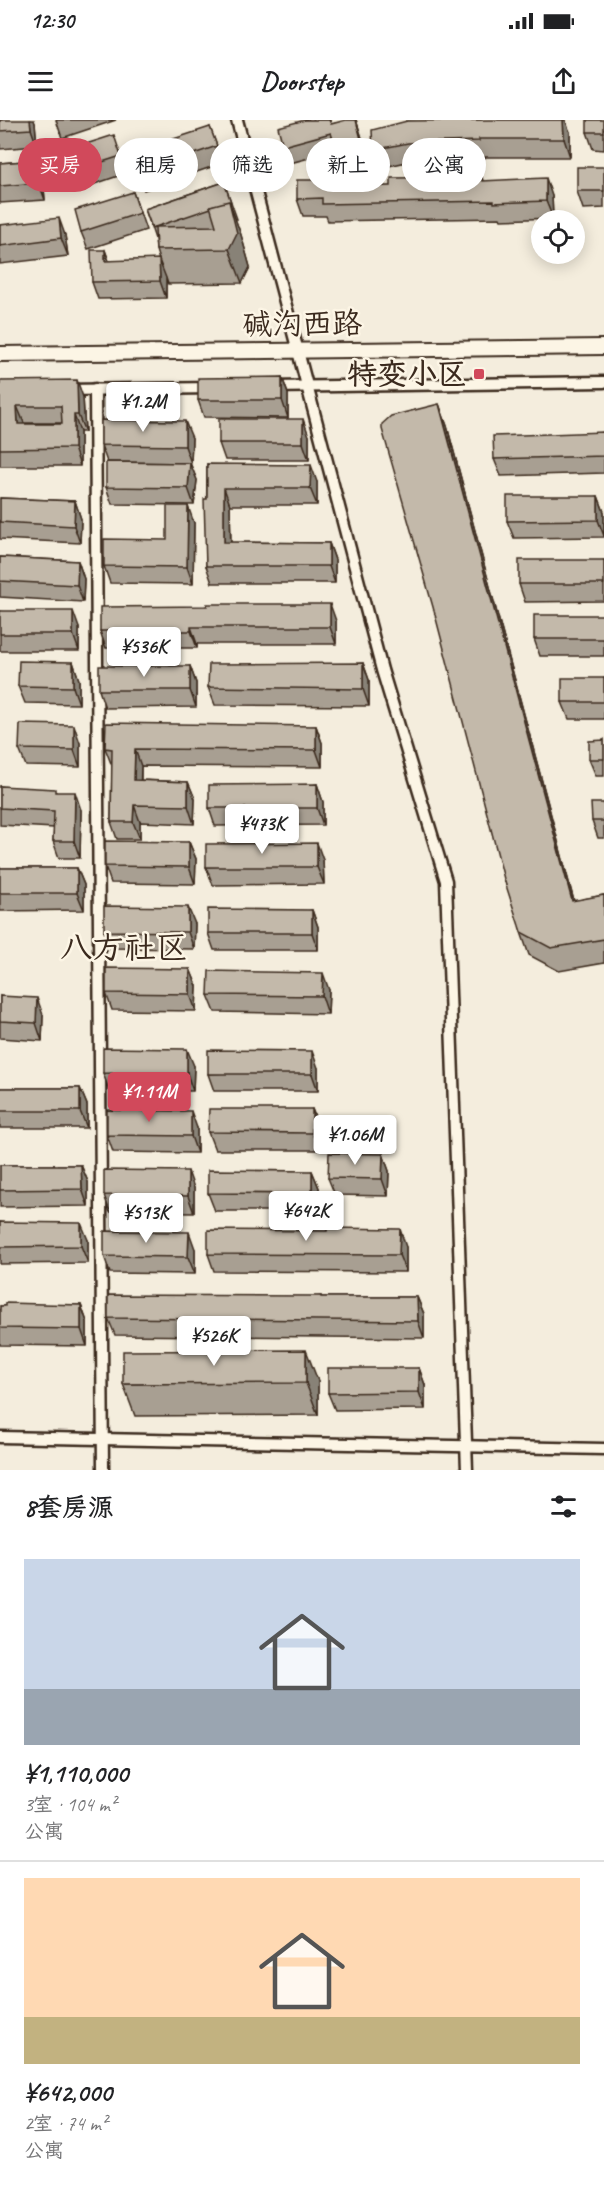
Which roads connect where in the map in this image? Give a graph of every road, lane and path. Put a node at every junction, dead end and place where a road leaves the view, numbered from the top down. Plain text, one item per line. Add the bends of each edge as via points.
1 (237, 120) edge
2 (604, 347) edge
3 (299, 351) junction
4 (0, 354) edge
5 (604, 382) edge
6 (261, 387) edge
7 (308, 387) junction
8 (225, 388) edge
9 (95, 389) junction
10 (60, 390) edge
11 (0, 1437) edge
12 (103, 1440) junction
13 (467, 1446) junction
14 (604, 1449) edge
15 (103, 1470) edge
16 (467, 1470) edge

1 - 3 street
2 - 3 street, 碱沟西路
3 - 4 street, 碱沟西路
3 - 7 street
5 - 7 street
6 - 7 street
7 - 13 street via 381,670 446,881
8 - 9 street
9 - 10 street
9 - 12 street
11 - 12 street
12 - 13 street
12 - 15 street
13 - 14 street
13 - 16 street

